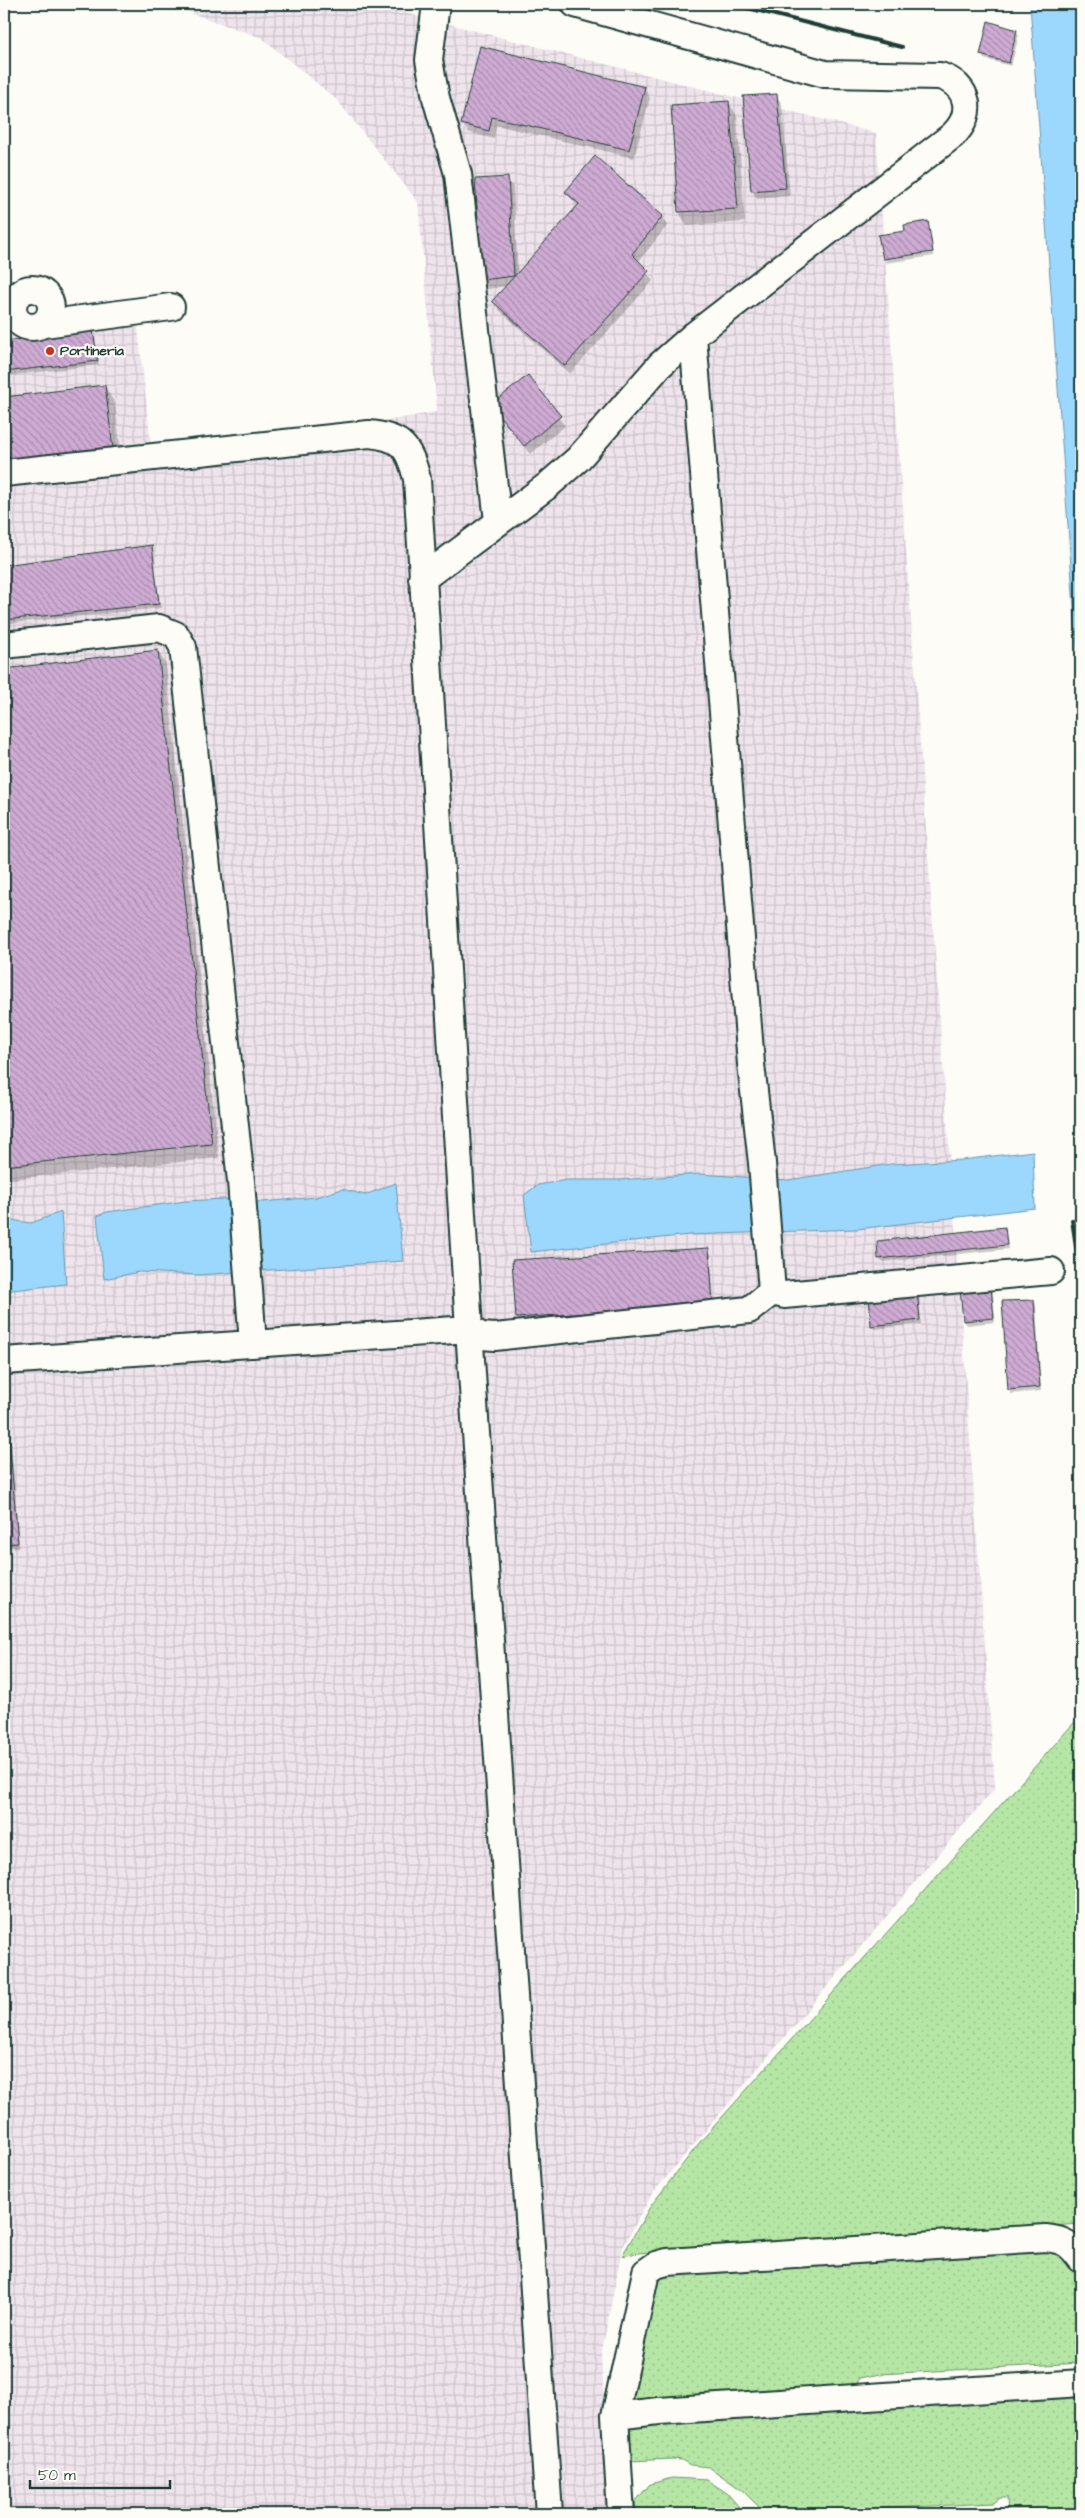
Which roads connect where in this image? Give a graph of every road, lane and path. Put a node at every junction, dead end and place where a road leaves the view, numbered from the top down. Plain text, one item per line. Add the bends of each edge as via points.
1 (436, 4) edge
2 (575, 4) edge
3 (171, 307) dead end
4 (24, 319) edge
5 (693, 336) junction
6 (4, 473) edge
7 (498, 521) junction
8 (422, 579) junction
9 (4, 645) edge
10 (1051, 1271) dead end
11 (772, 1292) junction
12 (469, 1329) junction
13 (253, 1344) junction
14 (4, 1361) edge
15 (1081, 2259) edge
16 (1081, 2383) edge
17 (615, 2416) junction
18 (549, 2514) edge
19 (621, 2514) edge

1 - 7 lane via 429,60 436,98 458,174
2 - 5 lane via 825,74 940,76 950,79 964,96 966,118 953,135
3 - 4 lane via 80,317
5 - 7 lane via 660,366 578,459
5 - 11 lane
6 - 8 lane via 369,434 390,437 409,452 417,479
7 - 8 lane
8 - 12 lane
9 - 13 lane via 159,628 176,635 183,647 241,1182
10 - 11 lane via 784,1295
11 - 12 lane via 750,1310 495,1337 481,1336
12 - 13 lane
12 - 18 lane
13 - 14 lane
15 - 17 lane via 1071,2245 1046,2238 656,2264 646,2272
16 - 17 lane via 659,2410
17 - 19 lane

